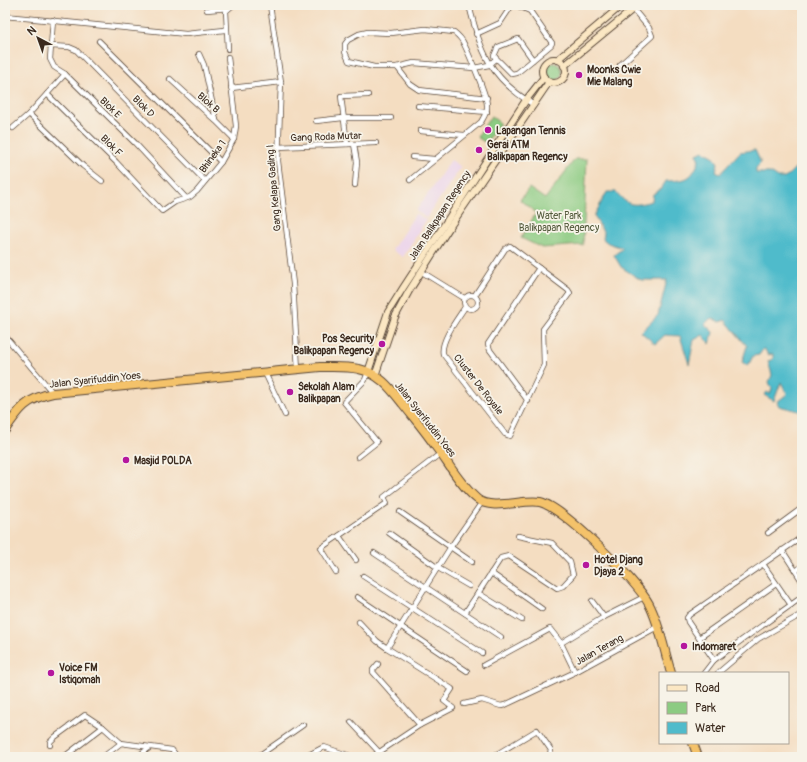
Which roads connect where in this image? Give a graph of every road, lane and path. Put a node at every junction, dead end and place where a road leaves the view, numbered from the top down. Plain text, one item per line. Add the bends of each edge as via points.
1 (270, 5) edge
2 (469, 5) edge
3 (512, 5) edge
4 (516, 5) edge
5 (622, 5) edge
6 (636, 7) edge
7 (229, 8) edge
8 (206, 10) dead end
9 (5, 16) edge
10 (53, 20) junction
11 (225, 30) junction
12 (476, 34) junction
13 (100, 40) dead end
14 (50, 46) junction
15 (228, 49) dead end
16 (199, 54) dead end
17 (228, 57) dead end
18 (496, 59) junction
19 (533, 60) junction
20 (556, 60) junction
21 (489, 64) junction
22 (620, 65) dead end
23 (564, 66) junction
24 (397, 67) junction
25 (474, 68) junction
26 (65, 74) junction
27 (544, 77) junction
28 (170, 79) dead end
29 (281, 82) junction
30 (549, 82) junction
31 (231, 88) junction
32 (47, 94) junction
33 (368, 95) dead end
34 (487, 98) junction
35 (526, 100) junction
36 (534, 105) junction
37 (418, 106) dead end
38 (486, 112) junction
39 (30, 114) junction
40 (343, 118) junction
41 (390, 118) dead end
42 (316, 120) dead end
43 (216, 121) junction
44 (13, 128) dead end
45 (420, 131) dead end
46 (464, 135) junction
47 (234, 140) junction
48 (376, 143) dead end
49 (347, 144) junction
50 (354, 144) junction
51 (277, 147) junction
52 (412, 157) dead end
53 (434, 159) junction
54 (220, 162) junction
55 (410, 180) dead end
56 (102, 181) dead end
57 (205, 181) junction
58 (355, 185) dead end
59 (186, 198) junction
60 (162, 210) joint
61 (447, 226) junction
62 (425, 260) junction
63 (539, 268) junction
64 (422, 272) junction
65 (404, 286) junction
66 (410, 289) junction
67 (475, 296) junction
68 (464, 298) junction
69 (465, 307) junction
70 (5, 336) edge
71 (298, 370) junction
72 (265, 373) junction
73 (371, 374) junction
74 (53, 393) junction
75 (528, 401) junction
76 (285, 415) dead end
77 (6, 425) edge
78 (441, 453) junction
79 (358, 457) dead end
80 (482, 502) junction
81 (802, 508) edge
82 (400, 512) dead end
83 (768, 532) dead end
84 (389, 533) dead end
85 (339, 536) junction
86 (518, 536) dead end
87 (802, 537) edge
88 (450, 548) junction
89 (782, 550) junction
90 (374, 553) dead end
91 (356, 560) dead end
92 (472, 562) dead end
93 (763, 564) junction
94 (802, 566) edge
95 (438, 568) junction
96 (796, 571) junction
97 (336, 572) dead end
98 (491, 574) junction
99 (363, 576) dead end
100 (802, 580) edge
101 (776, 584) junction
102 (469, 586) dead end
103 (425, 588) junction
104 (478, 593) junction
105 (357, 597) dead end
106 (644, 597) junction
107 (802, 597) edge
108 (592, 601) dead end
109 (790, 605) junction
110 (413, 608) junction
111 (542, 609) dead end
112 (465, 613) junction
113 (802, 614) edge
114 (604, 617) junction
115 (522, 620) dead end
116 (359, 622) dead end
117 (657, 626) junction
118 (401, 628) junction
119 (502, 637) dead end
120 (699, 638) junction
121 (561, 643) junction
122 (387, 648) junction
123 (482, 653) dead end
124 (714, 660) junction
125 (378, 664) dead end
126 (484, 665) dead end
127 (467, 671) dead end
128 (575, 672) junction
129 (671, 672) edge
130 (705, 672) edge
131 (719, 672) edge
132 (464, 704) dead end
133 (351, 722) dead end
134 (303, 725) dead end
135 (420, 725) junction
136 (103, 727) junction
137 (121, 743) junction
138 (693, 744) edge
139 (50, 745) dead end
140 (149, 748) junction
141 (378, 751) junction
142 (64, 757) edge
143 (102, 757) edge
144 (137, 757) edge
145 (174, 757) edge
146 (257, 757) edge
147 (305, 757) edge
148 (353, 757) edge
149 (372, 757) edge
150 (492, 757) edge
151 (547, 757) edge
152 (698, 757) edge

1 - 29 street, Gang Kelapa Gading I
2 - 12 street
3 - 12 street via 500,23
4 - 19 street via 530,11 552,43
5 - 20 street, Jalan Balikpapan Regency
6 - 22 street via 652,36
6 - 23 street, Jalan Balikpapan Regency
7 - 8 street
7 - 11 street
9 - 10 street
10 - 11 street via 186,34
10 - 14 street, Blok E
11 - 15 street
12 - 21 street
13 - 54 street
14 - 26 street, Blok E via 52,64
14 - 57 street, Blok D via 76,50
16 - 43 street via 204,65
17 - 31 street, Bhineka 1
18 - 19 street via 514,74
18 - 19 street via 494,53 498,47 518,39
18 - 21 street
20 - 23 street
20 - 27 street, Jalan Balikpapan Regency via 545,63 542,68
21 - 25 street
21 - 35 street via 498,76
23 - 30 street, Jalan Balikpapan Regency via 565,73 562,79 556,83
24 - 25 street via 414,63
24 - 25 street via 374,67 349,62 345,44 353,36 368,32 391,33 425,29 454,32 461,39
24 - 34 street via 410,84 419,90
25 - 34 street
26 - 32 street
26 - 59 street, Blok E
27 - 30 street
27 - 35 street, Jalan Balikpapan Regency
28 - 43 street, Blok B
29 - 31 street
29 - 51 street, Gang Kelapa Gading I
30 - 36 street, Jalan Balikpapan Regency
31 - 47 street, Bhineka 1 via 236,126
32 - 39 street
32 - 60 street, Blok F
33 - 40 street via 341,96
34 - 38 street
35 - 36 street
35 - 61 street, Jalan Balikpapan Regency
36 - 61 street, Jalan Balikpapan Regency
37 - 38 street
38 - 46 street via 481,122
39 - 44 street
39 - 56 street
40 - 41 street
40 - 42 street
40 - 49 street
43 - 47 street, Blok B
45 - 46 street
46 - 53 street
47 - 54 street, Bhineka 1
48 - 50 street, Gang Roda Mutar
49 - 50 street, Gang Roda Mutar
49 - 51 street, Gang Roda Mutar
50 - 58 street
51 - 71 street, Gang Kelapa Gading I via 293,284
52 - 53 street
53 - 55 street
54 - 57 street, Bhineka 1
57 - 59 street, Bhineka 1 via 197,191
59 - 60 street, Bhineka 1
61 - 62 street, Jalan Balikpapan Regency
62 - 64 street, Jalan Balikpapan Regency
62 - 65 street, Jalan Balikpapan Regency
63 - 67 street, Cluster De Royale via 512,247 507,247
63 - 75 street, Cluster De Royale via 570,293 543,329 544,365
63 - 75 street via 488,344
64 - 66 street, Jalan Balikpapan Regency
64 - 68 street
65 - 66 street
65 - 73 street, Jalan Balikpapan Regency via 388,312
66 - 73 street, Jalan Balikpapan Regency
67 - 68 street via 469,294
67 - 69 street via 478,303 476,306 473,309
68 - 69 street
69 - 75 street, Cluster De Royale via 446,338 443,354 507,436 511,435
70 - 74 street
71 - 72 highway, Jalan Syarifuddin Yoes
71 - 73 highway, Jalan Syarifuddin Yoes via 348,367
72 - 74 highway, Jalan Syarifuddin Yoes
72 - 76 street
73 - 78 highway, Jalan Syarifuddin Yoes via 388,386
73 - 79 street via 344,402 377,442
74 - 77 highway, Jalan Syarifuddin Yoes via 38,396 26,403
78 - 80 highway, Jalan Syarifuddin Yoes via 461,482
78 - 85 street via 384,497 387,502
80 - 88 street
80 - 106 highway via 501,504 534,501 550,506 611,560
81 - 83 street
82 - 88 street
84 - 95 street
85 - 91 street
85 - 97 street via 321,548
86 - 98 street via 552,543 570,562 573,575 563,586 557,588 509,556 501,558
87 - 89 street
88 - 92 street
88 - 95 street
89 - 93 street
89 - 96 street
90 - 103 street
93 - 101 street
93 - 120 street via 689,615 688,622
94 - 96 street
95 - 102 street
95 - 103 street
96 - 100 street
98 - 104 street
98 - 111 street
99 - 110 street
101 - 109 street
101 - 120 street
103 - 110 street
103 - 112 street
104 - 112 street
104 - 115 street
105 - 118 street
106 - 114 street
106 - 117 highway
107 - 109 street
108 - 114 street
109 - 124 street
110 - 118 street
110 - 123 street
112 - 119 street
113 - 131 street via 758,639
114 - 121 street
116 - 122 street
117 - 128 street, Jalan Terang
117 - 129 highway
118 - 122 street
118 - 127 street
120 - 124 street
121 - 126 street, Jalan Terang via 552,630 547,630
121 - 128 street, Jalan Terang
122 - 135 street via 452,689 444,701 453,708
124 - 130 street
125 - 135 street via 373,672
128 - 132 street via 504,705 482,700
133 - 141 street
134 - 146 street
135 - 141 street
136 - 137 street
136 - 139 street via 85,715 55,737
136 - 142 street
137 - 140 street
137 - 143 street
138 - 152 highway
140 - 144 street
140 - 145 street via 172,750
141 - 149 street
147 - 148 street via 324,747
150 - 151 street via 537,730 551,750

